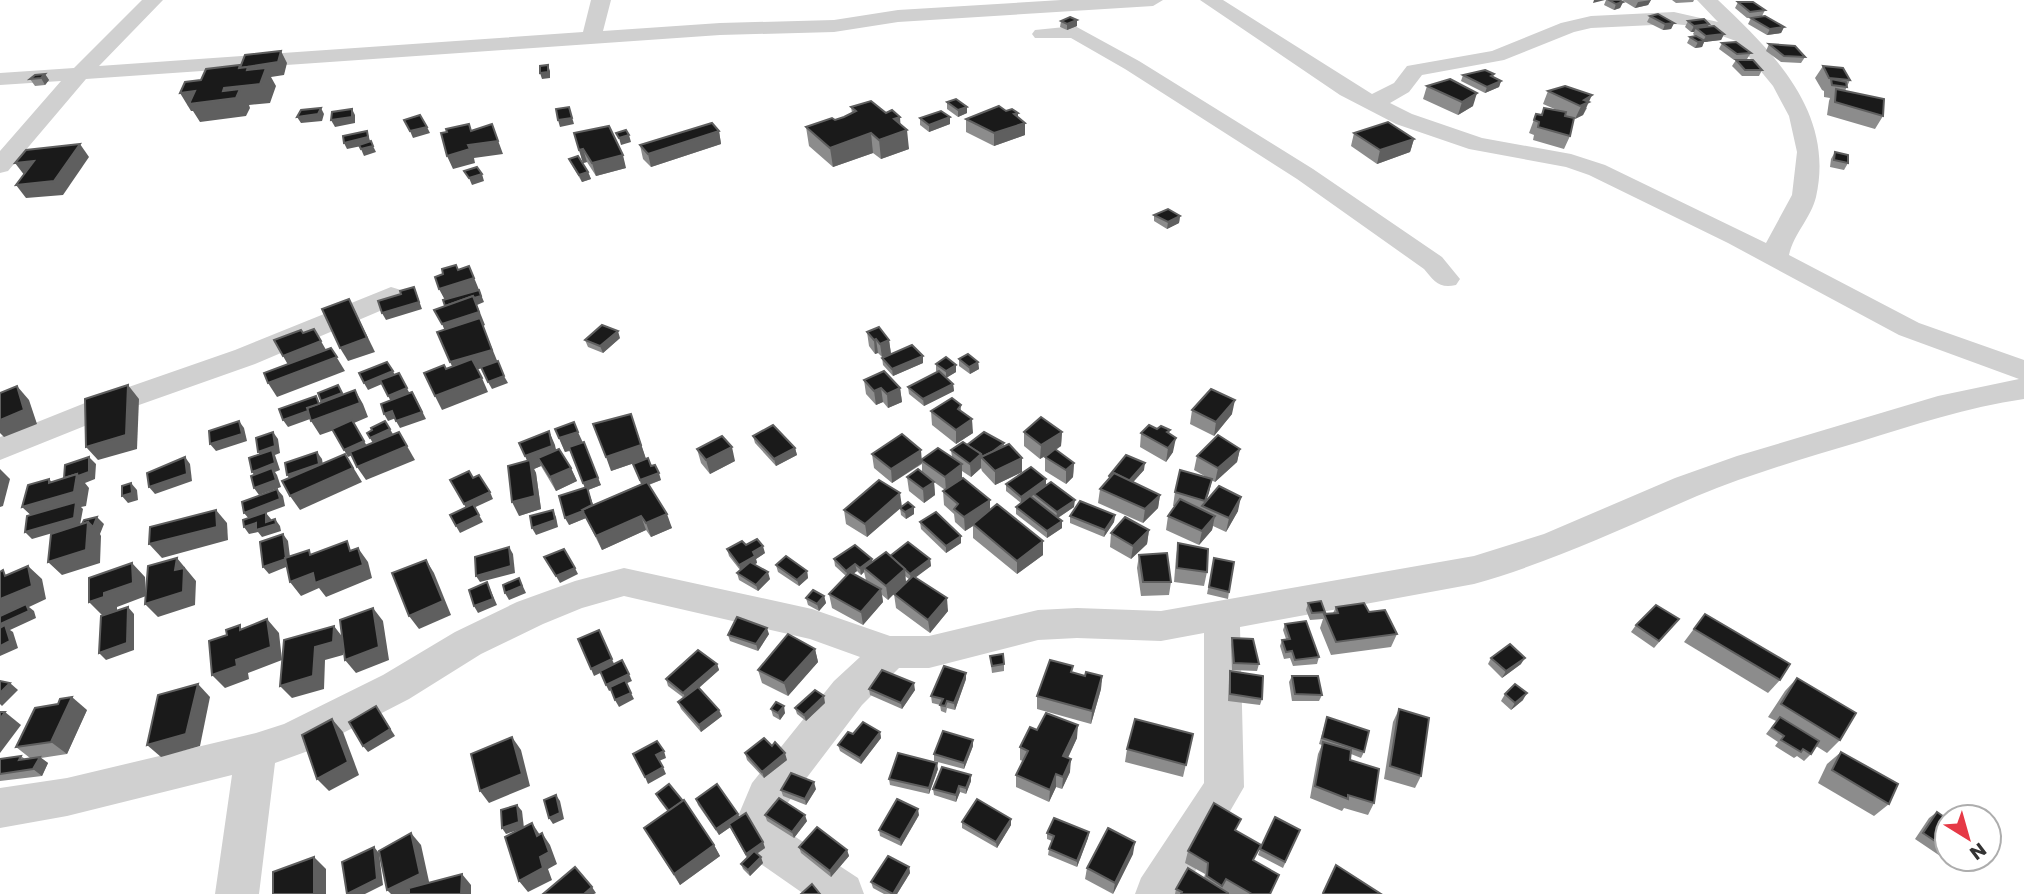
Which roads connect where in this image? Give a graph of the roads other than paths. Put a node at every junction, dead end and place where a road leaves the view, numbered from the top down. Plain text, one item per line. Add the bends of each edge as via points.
1 (153, 0) edge
2 (601, 0) edge
3 (1153, 0) edge
4 (1210, 0) edge
5 (1707, 0) edge
6 (1042, 34) dead end
7 (1743, 37) junction
8 (590, 38) junction
9 (102, 51) junction
10 (78, 75) junction
11 (1369, 102) junction
12 (0, 166) edge
13 (1775, 258) junction
14 (1447, 279) dead end
15 (391, 296) edge
16 (2024, 371) edge
17 (2024, 389) edge
18 (0, 449) edge
19 (1222, 615) junction
20 (890, 652) junction
21 (256, 751) junction
22 (0, 807) edge
23 (237, 894) edge
24 (842, 894) edge
25 (1157, 894) edge

1 - 9 street
2 - 8 street
3 - 8 street via 898,16 834,26
4 - 11 street
5 - 7 street
6 - 14 street via 1075,32 1132,65 1305,174 1433,263
7 - 11 street via 1674,18 1591,22 1497,56 1414,70 1405,87
7 - 13 street via 1784,83 1806,131 1810,159 1804,197 1780,238
8 - 10 street
9 - 10 street
9 - 10 street via 0,79
10 - 12 street
11 - 13 street via 1455,138 1597,170
13 - 16 street via 1909,329
15 - 18 street via 245,357
17 - 19 street via 1944,406 1772,457 1514,560
19 - 20 street via 1161,626 1038,625 929,652
19 - 25 street via 1224,787
20 - 21 street via 812,624 624,582 530,613 468,643 335,720
20 - 24 street via 848,693 767,797 757,821 770,845
21 - 22 street via 67,797
21 - 23 street

